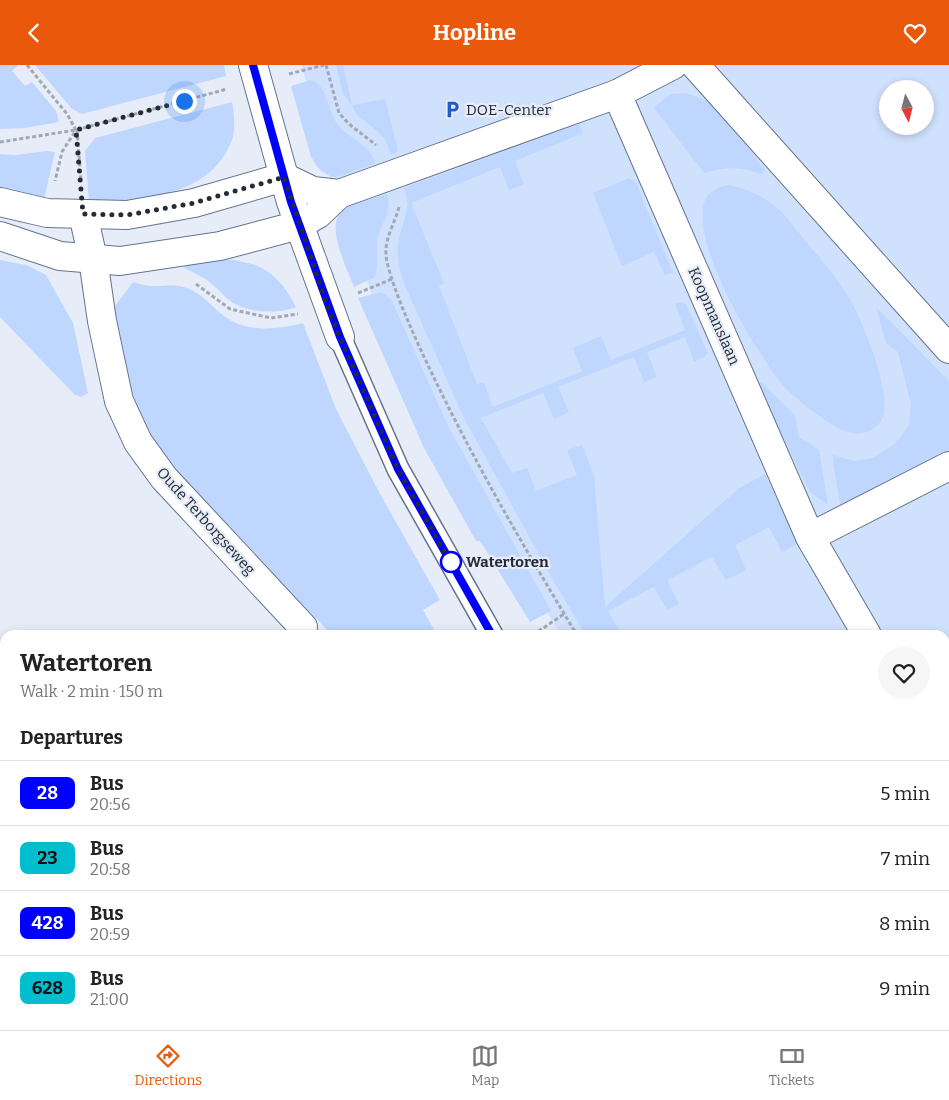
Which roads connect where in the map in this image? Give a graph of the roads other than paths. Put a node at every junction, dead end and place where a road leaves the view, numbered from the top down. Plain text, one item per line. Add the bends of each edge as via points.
1 (673, 65) edge
2 (695, 65) edge
3 (255, 73) edge
4 (617, 95) junction
5 (284, 177) junction
6 (339, 194) junction
7 (0, 202) edge
8 (83, 214) junction
9 (299, 225) junction
10 (0, 236) edge
11 (93, 259) junction
12 (340, 337) joint
13 (949, 349) edge
14 (949, 466) edge
15 (810, 537) junction
16 (303, 627) dead end
17 (489, 630) edge
18 (864, 630) edge

1 - 4 street
2 - 13 street
3 - 5 street
4 - 6 street
4 - 15 street, Koopmanslaan
5 - 6 street via 313,191
5 - 8 street via 194,203 127,215
5 - 9 street
6 - 9 street via 318,214
7 - 8 street via 47,213
8 - 11 street, Oude Terborgseweg
9 - 11 street via 220,246 120,261
9 - 12 street
10 - 11 street via 60,256
11 - 16 street, Oude Terborgseweg via 119,401 138,442 164,478
12 - 17 lane via 398,469
14 - 15 street
15 - 18 street, Koopmanslaan

